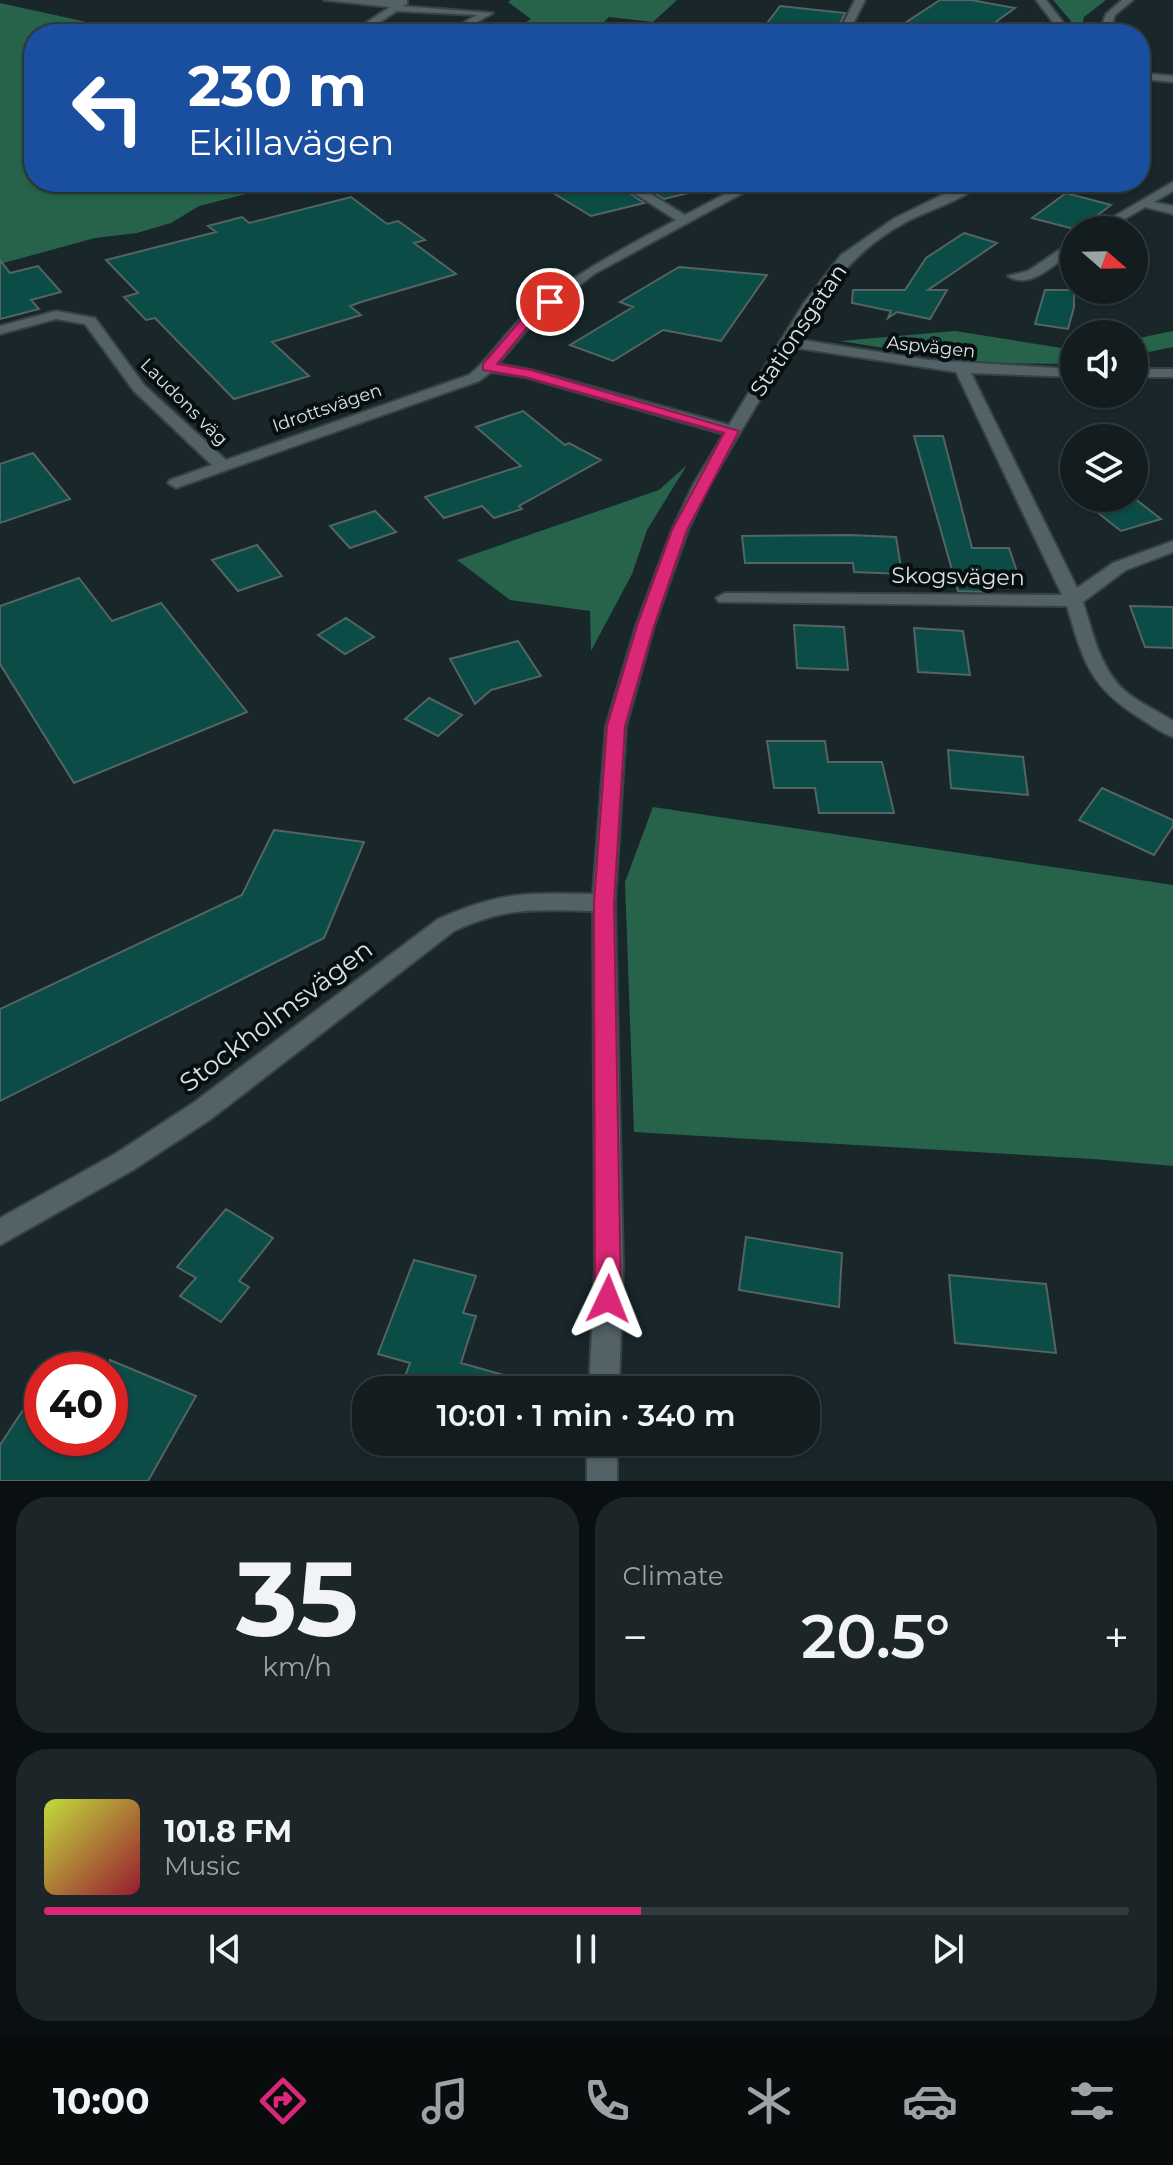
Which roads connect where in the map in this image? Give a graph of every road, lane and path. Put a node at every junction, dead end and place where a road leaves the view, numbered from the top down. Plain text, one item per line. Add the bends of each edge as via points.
1 (329, 0) edge
2 (456, 0) edge
3 (860, 0) edge
4 (1041, 0) edge
5 (1128, 0) edge
6 (394, 7) junction
7 (369, 24) edge
8 (468, 24) edge
9 (849, 24) edge
10 (1057, 24) edge
11 (1108, 24) edge
12 (1150, 77) edge
13 (1173, 79) edge
14 (1173, 186) edge
15 (639, 192) edge
16 (737, 192) edge
17 (958, 192) edge
18 (1143, 203) junction
19 (1173, 210) edge
20 (1121, 216) edge
21 (683, 219) junction
22 (1060, 254) edge
23 (1015, 276) dead end
24 (0, 330) edge
25 (787, 342) junction
26 (488, 367) junction
27 (962, 369) junction
28 (1060, 372) edge
29 (1148, 373) edge
30 (1173, 373) edge
31 (732, 431) junction
32 (223, 466) junction
33 (176, 483) dead end
34 (1173, 546) edge
35 (725, 598) dead end
36 (1074, 601) junction
37 (1173, 730) edge
38 (604, 903) junction
39 (0, 1232) edge
40 (605, 1376) edge
41 (602, 1456) edge
42 (602, 1481) edge

1 - 6 street
2 - 6 street via 408,1
3 - 9 street
4 - 10 street
5 - 11 street
6 - 7 street
6 - 8 street via 488,13
12 - 13 street
14 - 18 street
15 - 21 street
16 - 21 street
17 - 25 street, Stationsgatan via 899,221 846,258
18 - 19 street
18 - 20 street
21 - 26 street via 589,271 530,317
22 - 23 street via 1031,275
24 - 32 street, Laudons väg via 56,315 90,321 139,388
25 - 27 street, Aspvägen
25 - 31 street, Stationsgatan
26 - 31 street
26 - 32 street, Idrottsvägen via 474,378
27 - 28 street, Aspvägen
27 - 36 street
29 - 30 street
31 - 38 street, Stationsgatan via 680,530 616,726
32 - 33 street, Idrottsvägen
34 - 36 street via 1133,558 1091,582
35 - 36 street, Skogsvägen
36 - 37 street via 1102,676 1119,696
38 - 39 street, Stockholmsvägen via 520,901 484,908 446,925 202,1111
38 - 40 street, Stationsgatan via 609,1268
41 - 42 street

